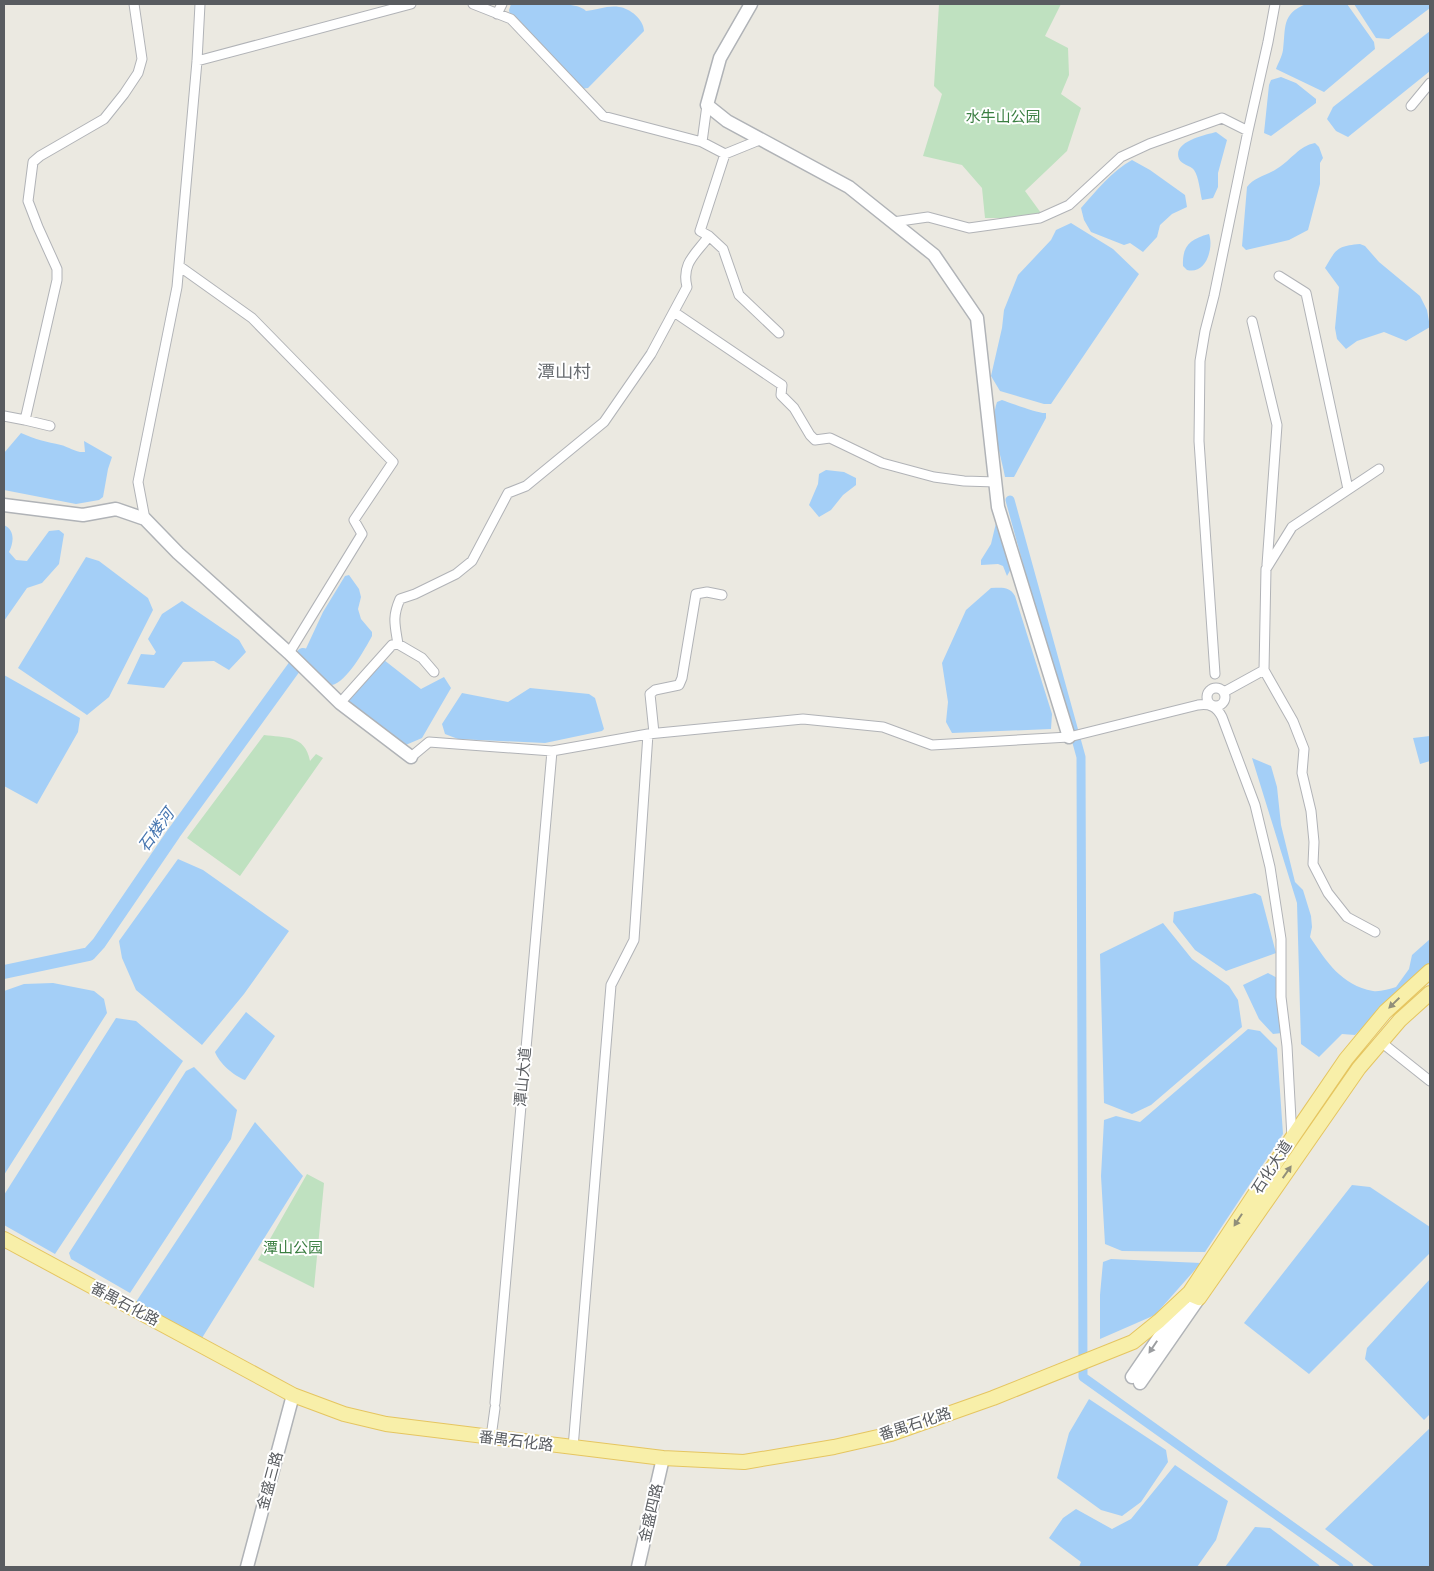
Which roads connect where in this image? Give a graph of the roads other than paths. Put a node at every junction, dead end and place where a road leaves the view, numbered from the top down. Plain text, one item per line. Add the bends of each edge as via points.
1 (134, 4) edge
2 (200, 4) edge
3 (411, 4) edge
4 (473, 4) edge
5 (502, 4) edge
6 (751, 4) edge
7 (1274, 4) edge
8 (392, 6) edge
9 (497, 14) junction
10 (197, 61) junction
11 (1430, 83) edge
12 (707, 105) junction
13 (1411, 106) dead end
14 (1248, 131) junction
15 (762, 139) junction
16 (702, 142) junction
17 (725, 154) junction
18 (893, 222) junction
19 (709, 236) junction
20 (179, 266) junction
21 (1280, 276) dead end
22 (674, 312) junction
23 (1252, 321) dead end
24 (779, 334) dead end
25 (4, 416) edge
26 (25, 420) junction
27 (50, 426) dead end
28 (1379, 469) dead end
29 (996, 482) junction
30 (1348, 489) junction
31 (4, 505) edge
32 (145, 519) junction
33 (1266, 569) junction
34 (722, 595) dead end
35 (398, 644) junction
36 (291, 655) junction
37 (1264, 670) junction
38 (434, 672) dead end
39 (1214, 674) junction
40 (1209, 692) junction
41 (1224, 694) junction
42 (340, 703) junction
43 (1211, 704) junction
44 (1198, 705) junction
45 (1222, 717) junction
46 (651, 734) junction
47 (1069, 737) junction
48 (552, 751) junction
49 (411, 757) joint
50 (1375, 932) dead end
51 (1430, 971) edge
52 (1430, 993) edge
53 (1381, 1042) junction
54 (1430, 1081) edge
55 (1292, 1138) junction
56 (4, 1239) edge
57 (1195, 1295) junction
58 (1136, 1380) dead end
59 (293, 1396) junction
60 (491, 1437) junction
61 (573, 1448) junction
62 (663, 1458) junction
63 (247, 1567) edge
64 (638, 1567) edge

1 - 26 street via 142,59 138,73 104,119 33,162 28,201 57,269 57,280
2 - 10 street
3 - 8 street
4 - 9 street
5 - 9 street
6 - 12 street via 720,58
7 - 14 street
8 - 10 street
9 - 16 street via 511,19 603,116
10 - 20 street
11 - 13 street
12 - 15 street via 726,121
12 - 16 street
14 - 18 street via 1222,118 1148,144 1121,157 1069,206 1040,218 969,228 928,217
14 - 39 street via 1200,361 1199,441
15 - 17 street
15 - 18 street via 849,187
16 - 17 street
17 - 19 street via 700,231
18 - 29 street via 934,255 977,318
19 - 22 street via 686,268 687,287
19 - 24 street via 723,249 739,295
20 - 32 street via 138,482
20 - 36 street via 252,318 393,462 354,520 362,534
21 - 30 street via 1306,293
22 - 29 street via 782,385 781,395 794,408 815,440 830,438 882,464 934,477
22 - 35 street via 652,354 604,422 526,486 508,493 472,561 456,574 400,599 394,621
23 - 33 street via 1277,425
25 - 26 street
26 - 27 street
28 - 30 street
29 - 47 street via 998,507
30 - 33 street via 1292,526
31 - 32 street via 83,515 116,509
32 - 36 street
33 - 37 street
34 - 46 street via 696,594 679,686 655,690 650,694
35 - 38 street via 422,658
35 - 42 street via 392,645
36 - 42 street
37 - 41 street
37 - 50 street via 1293,721 1304,749 1302,773 1311,810 1313,864 1328,893 1347,917
39 - 40 street
39 - 41 street
40 - 41 street via 1217,688
40 - 43 street
40 - 44 street
41 - 43 street via 1217,706
41 - 45 street
42 - 49 street
43 - 44 street
43 - 45 street
44 - 47 street
45 - 55 street via 1255,805 1270,867 1281,939 1281,997
46 - 47 street via 804,719 883,727 932,745
46 - 48 street
46 - 61 street via 634,940 611,985
48 - 49 street via 428,742
48 - 60 street, 潭山大道
51 -> 55 main road, 石化大道 via 1385,1012 1346,1059
52 - 53 main road, 石化大道
53 - 54 street
57 -> 53 main road, 石化大道 via 1358,1068
55 -> 57 main road, 石化大道
56 - 59 main road, 番禺石化路
57 - 58 street, 石化大道
57 - 62 main road, 番禺石化路 via 1133,1342 993,1398 891,1434 744,1462
59 - 60 main road, 番禺石化路 via 344,1414 386,1424
59 - 63 street, 金盛三路
60 - 61 main road, 番禺石化路
61 - 62 main road, 番禺石化路
62 - 64 street, 金盛四路

